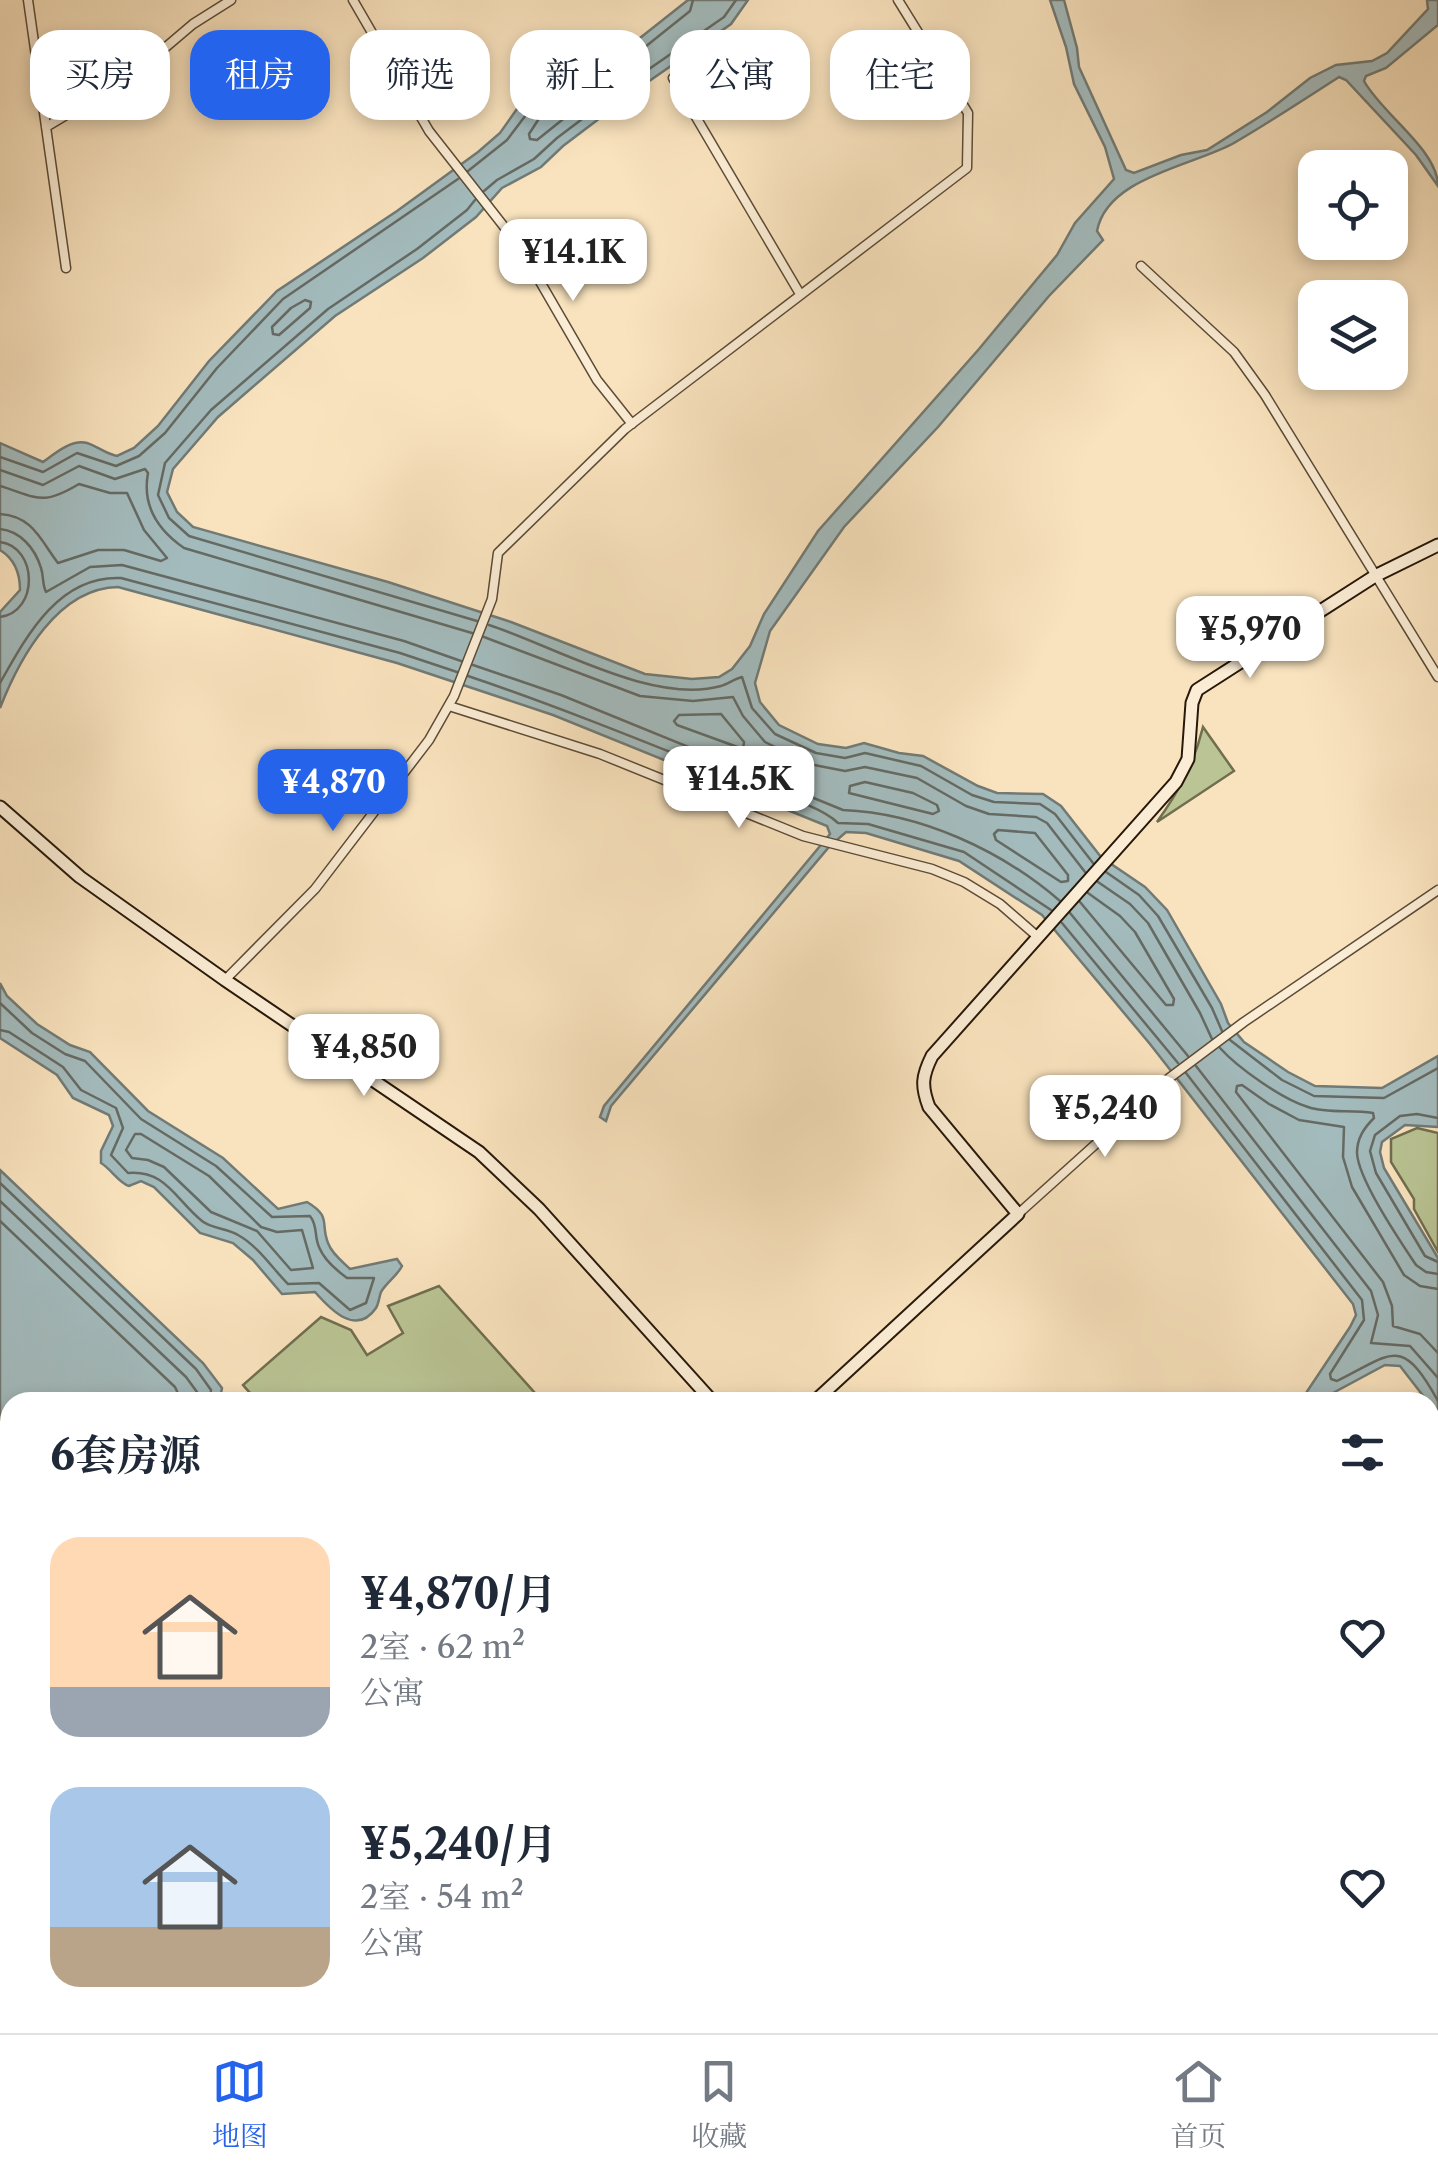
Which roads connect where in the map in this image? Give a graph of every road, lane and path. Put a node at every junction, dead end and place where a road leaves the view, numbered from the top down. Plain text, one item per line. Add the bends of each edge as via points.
1 (28, 0) edge
2 (231, 0) edge
3 (353, 0) edge
4 (898, 0) edge
5 (698, 120) edge
6 (46, 126) junction
7 (1142, 266) dead end
8 (66, 268) dead end
9 (800, 294) junction
10 (632, 424) junction
11 (1438, 545) edge
12 (1375, 576) junction
13 (1438, 678) edge
14 (449, 706) junction
15 (2, 809) edge
16 (1438, 890) edge
17 (1039, 935) junction
18 (226, 980) junction
19 (1018, 1214) junction
20 (704, 1392) edge
21 (825, 1392) edge

1 - 6 street
2 - 6 street via 134,76
3 - 10 street via 423,122 520,247 597,380
4 - 9 street via 968,113 967,168
5 - 9 street
6 - 8 street
7 - 12 street via 1234,352
9 - 10 street
10 - 14 street via 498,553 492,599
11 - 12 street
12 - 13 street
12 - 17 street via 1197,690 1188,759 1176,782
14 - 17 street via 600,754 803,836 932,869 1000,904
14 - 18 street via 314,889
15 - 18 street via 80,877
16 - 19 street via 1168,1079
17 - 19 street via 922,1074 930,1107
18 - 20 street via 479,1152
19 - 21 street

